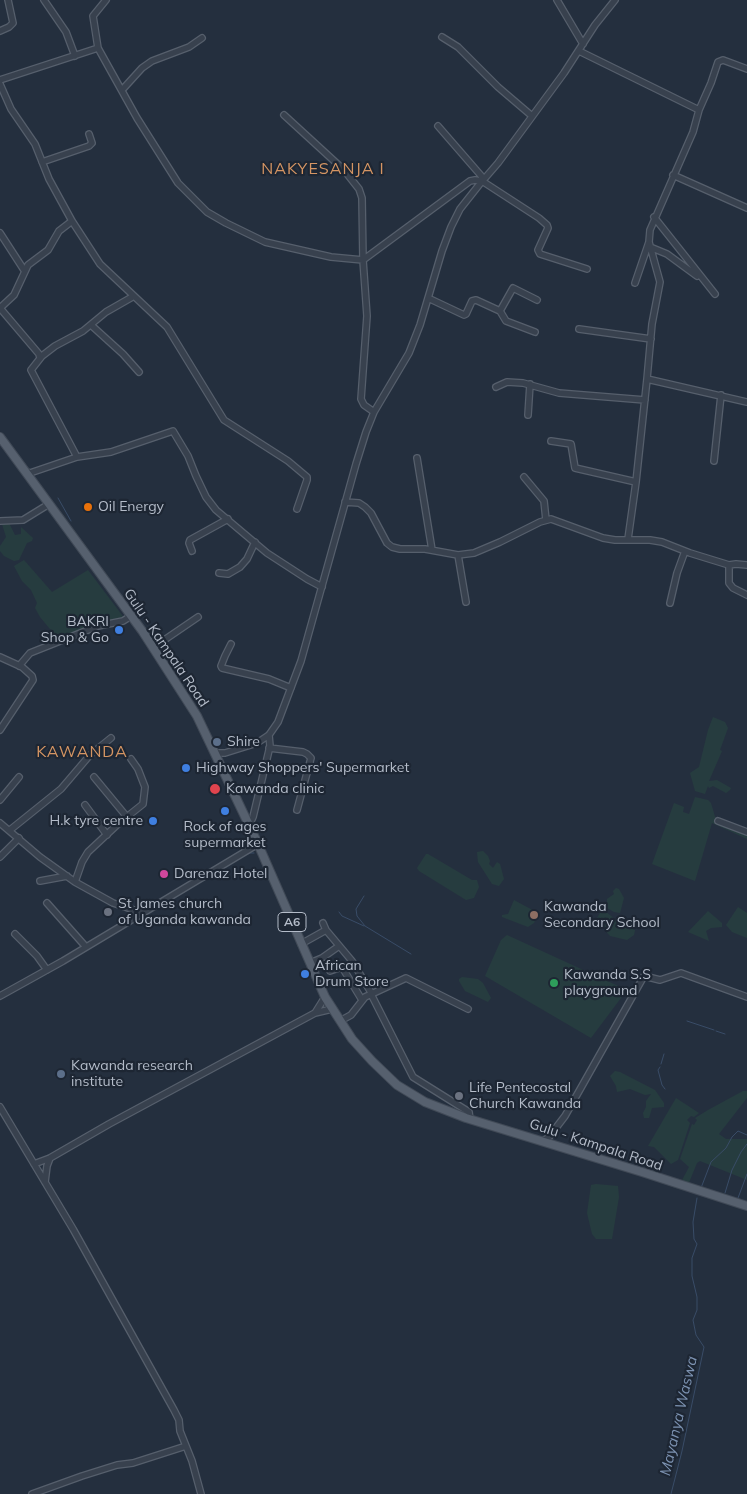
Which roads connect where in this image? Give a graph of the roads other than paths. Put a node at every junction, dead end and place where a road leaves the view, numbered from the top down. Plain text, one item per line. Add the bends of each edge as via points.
1 (8, 0) edge
2 (44, 0) edge
3 (106, 0) edge
4 (557, 0) edge
5 (615, 0) edge
6 (0, 31) edge
7 (442, 37) dead end
8 (202, 38) dead end
9 (583, 44) junction
10 (98, 48) junction
11 (579, 51) junction
12 (75, 56) junction
13 (747, 69) edge
14 (0, 80) edge
15 (0, 84) edge
16 (122, 90) junction
17 (699, 110) junction
18 (284, 115) dead end
19 (532, 116) junction
20 (438, 126) dead end
21 (89, 134) dead end
22 (42, 162) junction
23 (673, 175) junction
24 (483, 180) junction
25 (747, 208) edge
26 (654, 217) junction
27 (72, 221) junction
28 (0, 233) edge
29 (650, 244) junction
30 (363, 260) junction
31 (587, 269) dead end
32 (24, 270) junction
33 (635, 283) dead end
34 (134, 296) junction
35 (428, 298) junction
36 (537, 300) dead end
37 (0, 308) edge
38 (500, 311) junction
39 (91, 324) junction
40 (579, 328) dead end
41 (535, 332) dead end
42 (651, 339) junction
43 (40, 358) junction
44 (139, 372) dead end
45 (647, 379) junction
46 (530, 384) junction
47 (496, 387) dead end
48 (721, 395) junction
49 (645, 400) junction
50 (747, 402) edge
51 (374, 412) junction
52 (528, 415) dead end
53 (0, 437) edge
54 (551, 440) dead end
55 (77, 457) junction
56 (417, 458) dead end
57 (714, 461) dead end
58 (27, 472) junction
59 (524, 477) dead end
60 (636, 482) junction
61 (345, 502) junction
62 (49, 504) junction
63 (296, 509) dead end
64 (228, 519) junction
65 (546, 520) junction
66 (0, 521) edge
67 (628, 540) junction
68 (255, 542) junction
69 (432, 550) junction
70 (192, 551) dead end
71 (685, 551) junction
72 (458, 555) junction
73 (747, 564) edge
74 (729, 565) junction
75 (219, 573) dead end
76 (322, 587) junction
77 (747, 595) edge
78 (466, 602) dead end
79 (670, 603) dead end
80 (131, 616) junction
81 (198, 617) dead end
82 (231, 644) dead end
83 (154, 648) junction
84 (0, 657) edge
85 (19, 666) junction
86 (292, 688) junction
87 (0, 730) edge
88 (269, 735) junction
89 (111, 738) dead end
90 (269, 748) junction
91 (215, 753) junction
92 (131, 759) dead end
93 (19, 777) dead end
94 (94, 777) dead end
95 (0, 800) edge
96 (86, 805) dead end
97 (297, 810) dead end
98 (128, 816) junction
99 (718, 821) dead end
100 (0, 823) edge
101 (249, 826) junction
102 (10, 830) junction
103 (747, 832) edge
104 (106, 835) junction
105 (19, 838) junction
106 (258, 844) junction
107 (0, 858) edge
108 (67, 876) junction
109 (40, 882) dead end
110 (76, 882) junction
111 (47, 903) dead end
112 (143, 913) junction
113 (323, 923) dead end
114 (326, 930) junction
115 (14, 934) dead end
116 (301, 944) junction
117 (339, 946) junction
118 (86, 947) junction
119 (310, 963) junction
120 (47, 970) junction
121 (330, 971) dead end
122 (372, 994) junction
123 (0, 996) edge
124 (325, 997) junction
125 (747, 997) edge
126 (362, 1000) junction
127 (332, 1009) junction
128 (468, 1009) dead end
129 (316, 1013) junction
130 (340, 1022) junction
131 (0, 1107) edge
132 (470, 1119) junction
133 (543, 1141) junction
134 (50, 1158) junction
135 (34, 1164) junction
136 (45, 1182) junction
137 (747, 1206) edge
138 (186, 1446) junction
139 (32, 1494) edge
140 (201, 1494) edge

1 - 6 street via 13,23
2 - 12 street via 66,32
3 - 10 street via 93,16
4 - 9 street
5 - 9 street
7 - 19 street via 458,47
8 - 16 street via 189,47 152,61
9 - 11 street
10 - 12 street
10 - 16 street
11 - 17 street
11 - 19 street
12 - 14 street
13 - 17 street via 724,60 718,62
15 - 22 street via 10,109 31,138
16 - 30 street via 178,183 207,212 265,242 331,257
17 - 23 street via 693,132
18 - 30 street via 344,170 358,189 362,198
19 - 24 street
20 - 24 street
21 - 22 street via 92,143 89,146
22 - 27 street
23 - 25 street
23 - 26 street
24 - 30 street via 470,181
24 - 31 street via 547,225 538,250 540,254
24 - 35 street via 451,227
26 - 29 street
26 - 29 street via 715,294 687,267
27 - 32 street via 59,231 48,250
27 - 34 street via 100,264
28 - 32 street
29 - 33 street
29 - 42 street via 660,282
30 - 51 street via 367,316 361,399
32 - 37 street via 14,295
34 - 39 street
34 - 63 street via 167,327 224,420 306,476
35 - 38 street via 464,315 474,300
35 - 51 street via 409,353
36 - 38 street via 513,288
37 - 43 street
38 - 41 street via 506,322
39 - 43 street
39 - 44 street
40 - 42 street
42 - 45 street
43 - 55 street via 31,370
45 - 48 street
45 - 49 street
46 - 47 street via 507,382
46 - 49 street via 559,392
46 - 52 street
48 - 50 street
48 - 57 street
49 - 60 street
51 - 61 street
53 - 58 main road, Gulu - Kampala Road / A6
54 - 60 street via 571,444 575,468
55 - 58 street
55 - 64 street via 111,452 173,431 206,497
56 - 69 street
58 - 62 main road, Gulu - Kampala Road / A6
59 - 65 street via 544,502
60 - 67 street
61 - 69 street via 365,507 392,547
61 - 76 street
62 - 66 street via 24,520
62 - 80 main road, Gulu - Kampala Road / A6
64 - 68 street
64 - 70 street via 190,540
65 - 67 street via 603,538
65 - 72 street via 474,553
67 - 71 street via 662,542
68 - 75 street via 240,567 228,574
68 - 76 street
69 - 72 street
71 - 74 street
71 - 79 street
72 - 78 street
73 - 74 street
74 - 77 street via 729,583
76 - 86 street
80 - 83 main road, Gulu - Kampala Road / A6
80 - 85 street via 30,653
81 - 83 street
82 - 86 street via 222,668 270,679
83 - 91 main road, Gulu - Kampala Road / A6 via 197,716
84 - 85 street
85 - 87 street via 33,680
86 - 88 street
88 - 90 street
88 - 91 street via 249,746
89 - 102 street via 90,755 61,789
90 - 97 street via 303,752 311,758
90 - 101 street
91 - 101 main road, Gulu - Kampala Road / A6
92 - 98 street via 142,778 145,794 141,807
93 - 95 street
94 - 98 street
96 - 104 street
98 - 104 street
99 - 103 street
100 - 102 street
101 - 106 main road, Gulu - Kampala Road / A6
102 - 105 street
104 - 110 street via 84,857
105 - 107 street
105 - 108 street
106 - 112 street
106 - 116 main road, Gulu - Kampala Road / A6
108 - 109 street
108 - 110 street
110 - 112 street via 113,903
111 - 118 street
112 - 118 street
113 - 114 street
114 - 116 street
114 - 117 street
115 - 120 street
116 - 119 main road, Gulu - Kampala Road / A6
117 - 119 street
117 - 122 street
118 - 120 street
119 - 124 main road, Gulu - Kampala Road / A6
120 - 123 street
121 - 126 street via 342,967
122 - 126 street
122 - 128 street via 406,978
122 - 132 street via 413,1078 469,1112
124 - 127 main road, Gulu - Kampala Road / A6
124 - 129 street
125 - 133 street via 681,973 656,980 644,976 565,1116
126 - 130 street via 351,1015
127 - 129 street
127 - 130 main road, Gulu - Kampala Road / A6
129 - 134 street
130 - 132 main road, Gulu - Kampala Road / A6 via 352,1039 397,1085 425,1102
131 - 135 street
132 - 133 main road, Gulu - Kampala Road / A6
133 - 137 main road, Gulu - Kampala Road / A6
134 - 135 street
134 - 136 street
135 - 136 street
136 - 138 street via 174,1410
138 - 139 street
138 - 140 street

